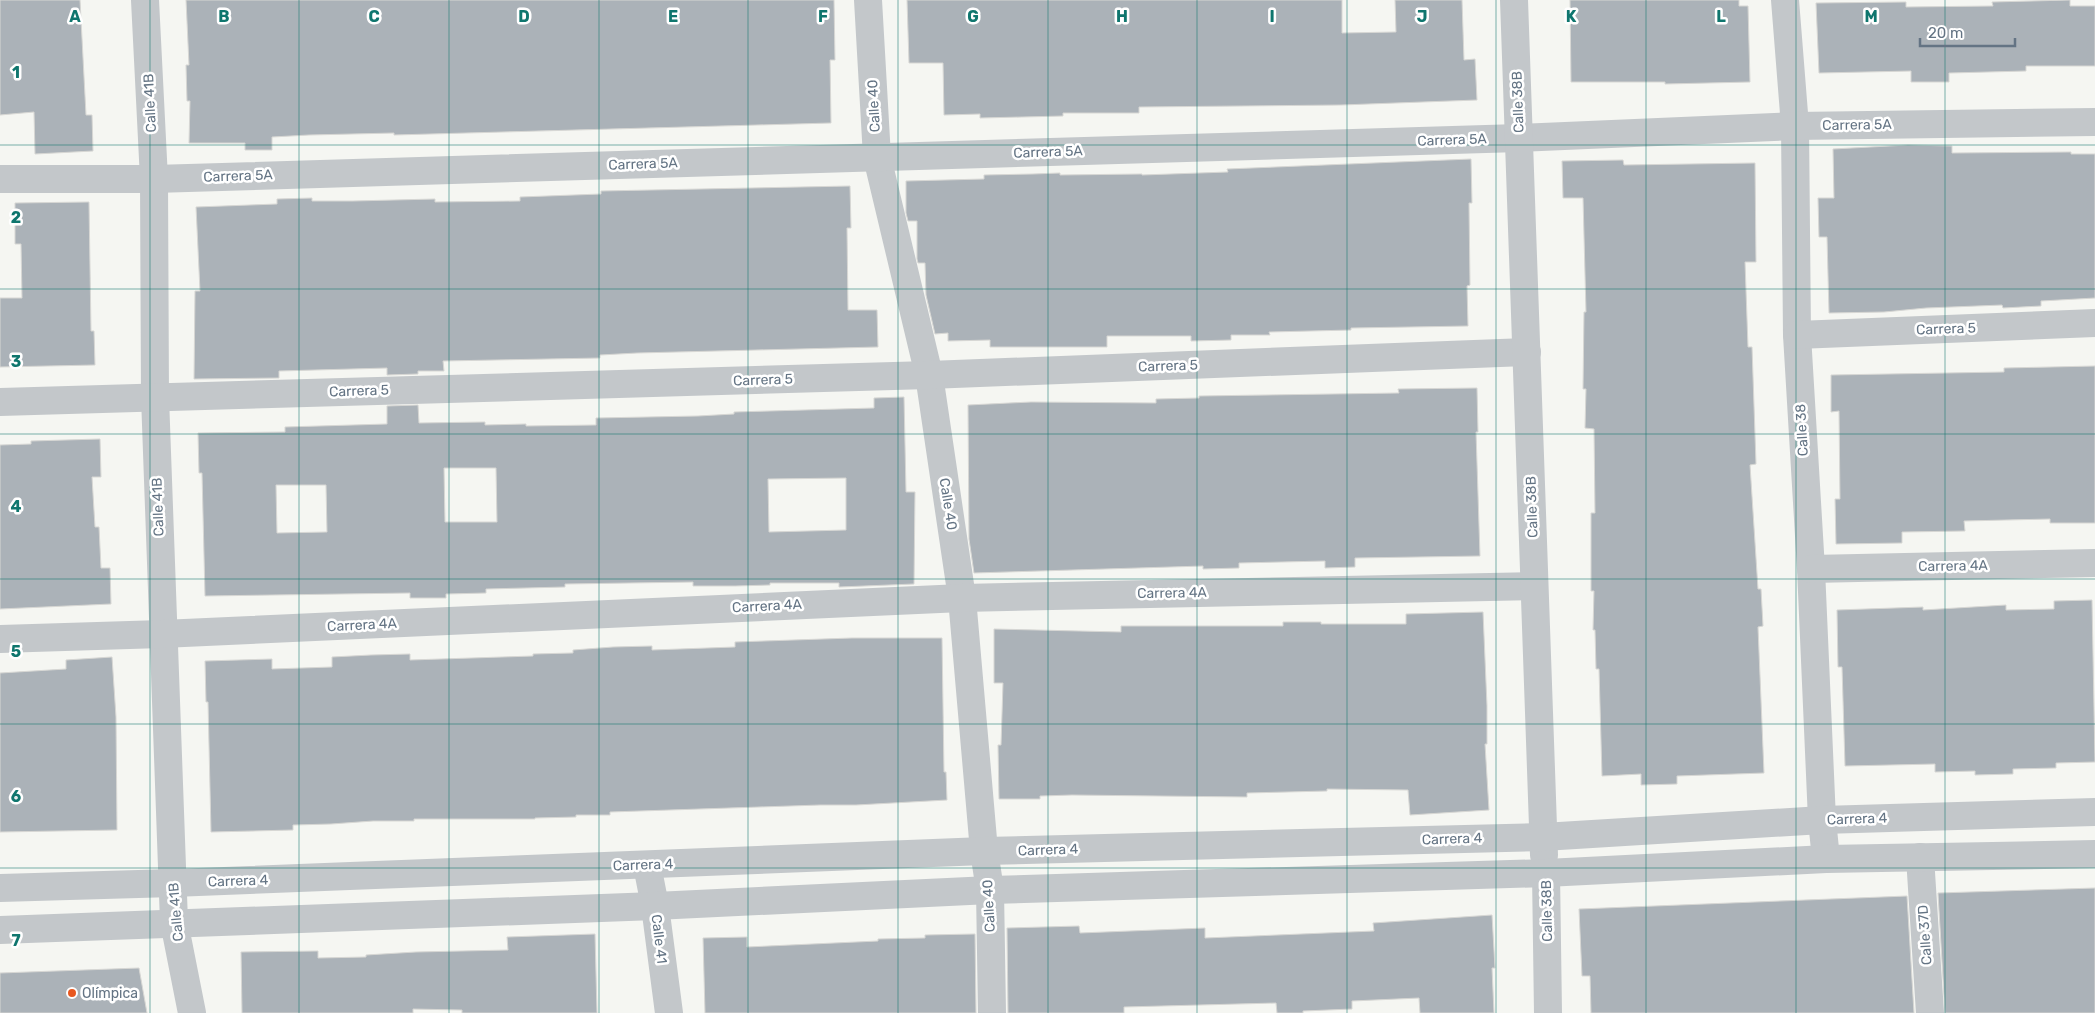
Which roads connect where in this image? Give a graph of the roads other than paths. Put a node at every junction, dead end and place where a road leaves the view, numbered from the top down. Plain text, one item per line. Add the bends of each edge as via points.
1 (145, 0) edge
2 (868, 0) edge
3 (1514, 0) edge
4 (1785, 0) edge
5 (2095, 122) edge
6 (1795, 126) junction
7 (1519, 138) junction
8 (877, 156) junction
9 (0, 179) edge
10 (154, 179) junction
11 (2095, 323) edge
12 (1797, 334) junction
13 (1527, 352) junction
14 (928, 375) junction
15 (155, 397) junction
16 (0, 402) edge
17 (2095, 562) edge
18 (1811, 569) junction
19 (1534, 586) junction
20 (962, 598) junction
21 (162, 634) junction
22 (0, 639) edge
23 (2095, 812) edge
24 (1822, 820) junction
25 (1543, 837) junction
26 (984, 851) junction
27 (2095, 854) edge
28 (1920, 857) junction
29 (1826, 860) junction
30 (647, 865) junction
31 (1546, 873) junction
32 (173, 883) junction
33 (0, 888) edge
34 (990, 890) junction
35 (655, 906) junction
36 (174, 922) junction
37 (0, 930) edge
38 (192, 1013) edge
39 (669, 1013) edge
40 (992, 1013) edge
41 (1548, 1013) edge
42 (1930, 1013) edge

1 - 10 street, Calle 41B
2 - 8 street, Calle 40
3 - 7 street, Calle 38B
4 - 6 street, Calle 38
5 - 6 street, Carrera 5A
6 - 7 street, Carrera 5A
6 - 12 street, Calle 38
7 - 8 street, Carrera 5A
7 - 13 street, Calle 38B
8 - 10 street, Carrera 5A
8 - 14 street, Calle 40
9 - 10 street, Carrera 5A
10 - 15 street, Calle 41B
11 - 12 street, Carrera 5
12 - 18 street, Calle 38
13 - 14 street, Carrera 5
13 - 19 street, Calle 38B
14 - 15 street, Carrera 5
14 - 20 street, Calle 40
15 - 16 street, Carrera 5
15 - 21 street, Calle 41B
17 - 18 street, Carrera 4A
18 - 24 street, Calle 38
19 - 20 street, Carrera 4A
19 - 25 street, Calle 38B
20 - 21 street, Carrera 4A
20 - 26 street, Calle 40
21 - 22 street, Carrera 4A
21 - 32 street, Calle 41B
23 - 24 street, Carrera 4
24 - 25 street, Carrera 4
24 - 29 street, Calle 38
25 - 26 street, Carrera 4
25 - 31 street, Calle 38B
26 - 30 street, Carrera 4
26 - 34 street, Calle 40
27 - 28 street
28 - 29 street
28 - 42 street, Calle 37D
29 - 31 street
30 - 32 street, Carrera 4
30 - 35 street, Calle 41
31 - 34 street
31 - 41 street, Calle 38B
32 - 33 street, Carrera 4
32 - 36 street, Calle 41B
34 - 35 street
34 - 40 street, Calle 40
35 - 36 street
35 - 39 street, Calle 41
36 - 37 street
36 - 38 street, Calle 41B

